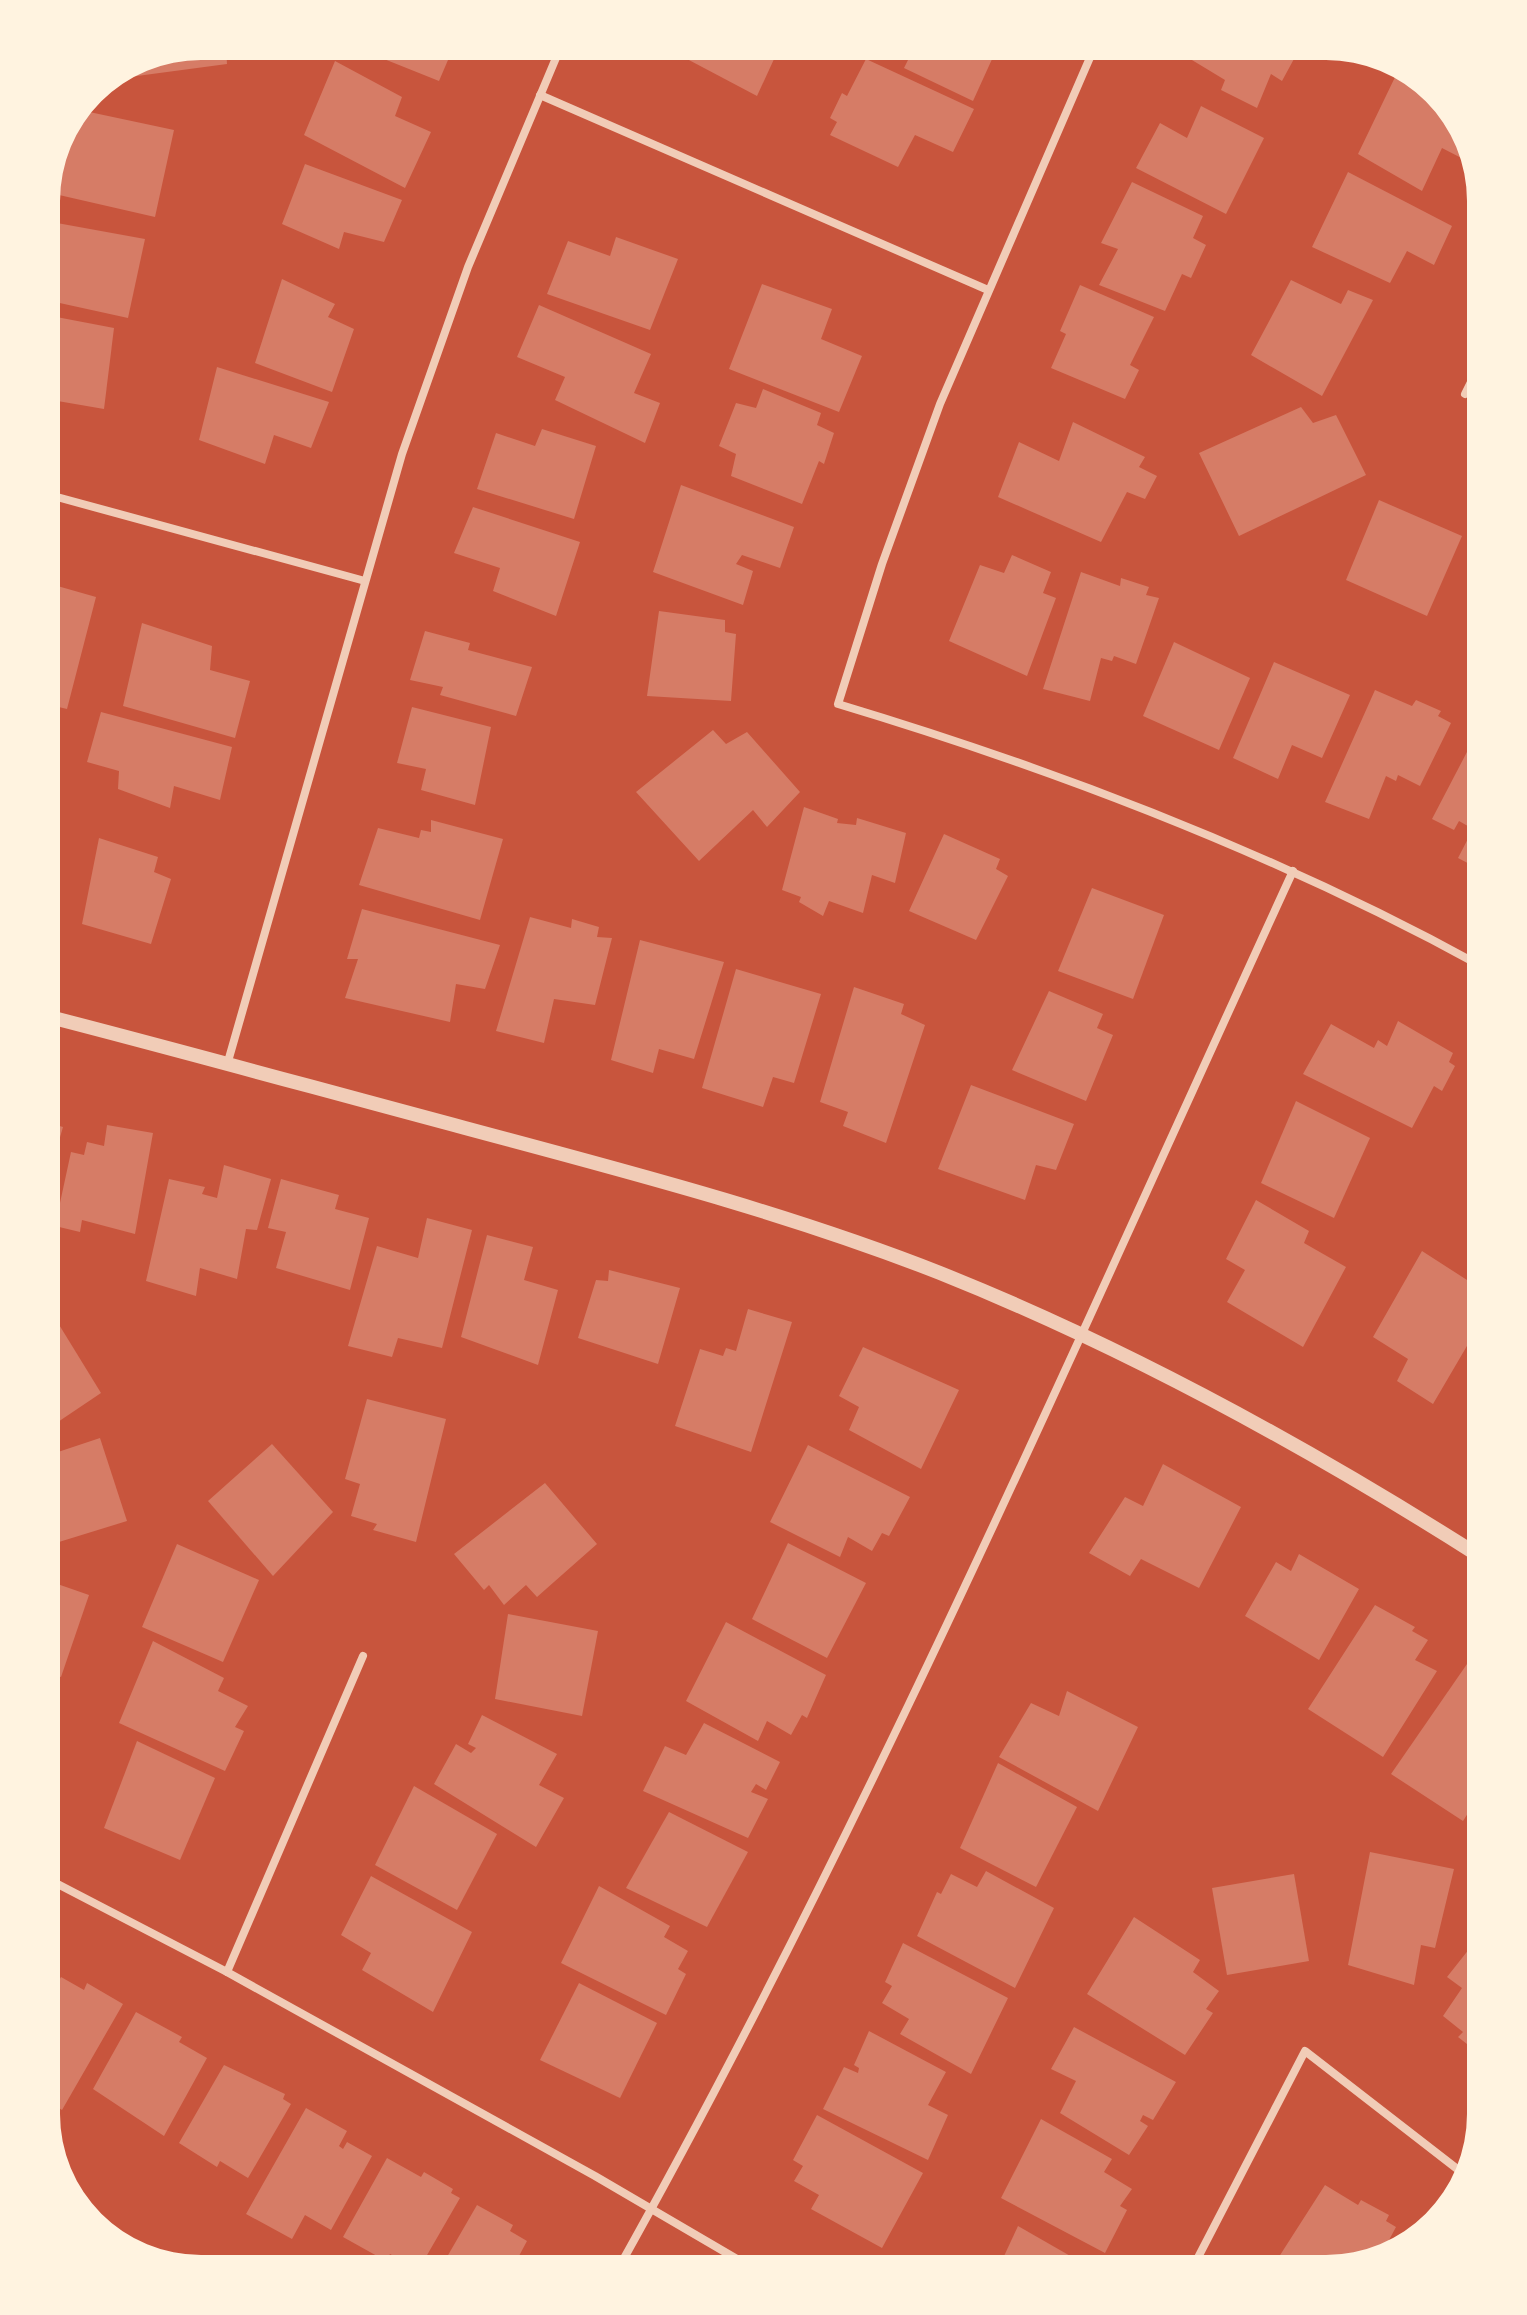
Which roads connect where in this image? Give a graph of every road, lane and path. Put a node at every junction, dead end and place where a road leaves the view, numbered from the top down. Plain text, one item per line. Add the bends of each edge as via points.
1 (555, 60) edge
2 (1089, 60) edge
3 (540, 95) junction
4 (988, 290) junction
5 (1467, 390) edge
6 (1465, 394) dead end
7 (60, 498) edge
8 (365, 581) junction
9 (1293, 871) junction
10 (1467, 959) edge
11 (60, 1020) edge
12 (227, 1065) junction
13 (1081, 1334) junction
14 (1467, 1548) edge
15 (363, 1656) dead end
16 (60, 1885) edge
17 (227, 1972) junction
18 (1456, 2168) edge
19 (652, 2208) junction
20 (626, 2255) edge
21 (731, 2255) edge
22 (1199, 2255) edge

1 - 3 street
2 - 4 street
3 - 4 street
3 - 8 street via 468,267 402,454
4 - 9 street via 887,549 838,704 986,748 1136,803
5 - 6 street
7 - 8 street
8 - 12 street
9 - 10 street
9 - 13 street
11 - 12 street
12 - 13 street via 794,1220 940,1273
13 - 14 street via 1232,1408
13 - 19 street via 857,1813
15 - 17 street
16 - 17 street
17 - 19 street
18 - 22 street via 1305,2051
19 - 20 street
19 - 21 street

